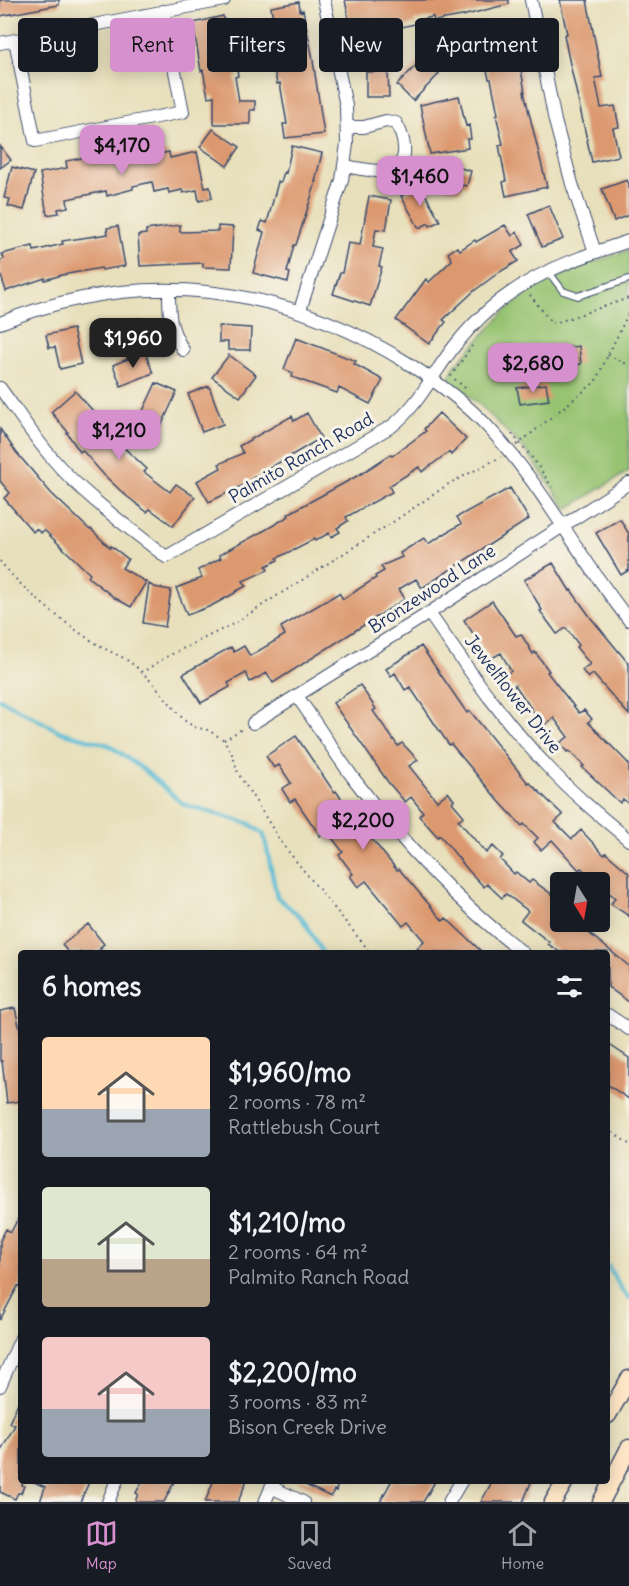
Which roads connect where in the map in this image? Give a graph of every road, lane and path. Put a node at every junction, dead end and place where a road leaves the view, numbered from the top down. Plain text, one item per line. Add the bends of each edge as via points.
1 (224, 0) edge
2 (324, 0) edge
3 (531, 0) edge
4 (163, 11) junction
5 (15, 40) junction
6 (0, 43) edge
7 (348, 127) junction
8 (345, 166) junction
9 (629, 241) edge
10 (595, 252) junction
11 (551, 275) junction
12 (629, 279) edge
13 (169, 290) junction
14 (530, 295) junction
15 (524, 298) dead end
16 (629, 298) edge
17 (300, 310) junction
18 (629, 312) edge
19 (0, 322) edge
20 (477, 339) dead end
21 (183, 350) dead end
22 (608, 355) junction
23 (629, 365) edge
24 (432, 378) junction
25 (0, 388) edge
26 (468, 391) dead end
27 (506, 428) dead end
28 (520, 443) junction
29 (509, 451) junction
30 (629, 483) edge
31 (553, 488) dead end
32 (561, 526) junction
33 (0, 561) edge
34 (429, 613) junction
35 (629, 620) edge
36 (141, 672) junction
37 (297, 696) junction
38 (253, 723) joint
39 (224, 740) junction
40 (629, 840) edge
41 (368, 950) edge
42 (520, 950) edge
43 (610, 1016) edge
44 (629, 1029) edge
45 (610, 1130) edge
46 (629, 1144) edge
47 (18, 1345) edge
48 (629, 1379) edge
49 (0, 1386) edge
50 (610, 1412) edge
51 (629, 1448) edge
52 (115, 1484) edge
53 (273, 1484) edge
54 (460, 1484) edge
55 (564, 1484) edge
56 (108, 1502) edge
57 (265, 1502) edge
58 (303, 1502) edge
59 (449, 1502) edge
60 (553, 1502) edge
61 (601, 1502) edge

1 - 4 street
2 - 7 street
3 - 10 street via 555,121
4 - 5 street
4 - 5 street via 183,112 35,141
5 - 6 street
7 - 8 street
7 - 8 street via 396,123 405,147 400,164 393,169
8 - 17 street
9 - 10 street, Palmito Ranch Road
10 - 11 street, Palmito Ranch Road
11 - 12 lane via 562,291 578,296
11 - 14 path
11 - 24 street, Palmito Ranch Road via 517,287 486,312 456,343
13 - 17 street via 249,298
13 - 19 street via 98,294 46,305
13 - 21 street via 169,321
14 - 15 path
14 - 16 path via 552,322
17 - 24 street via 384,348
18 - 22 path
20 - 26 path via 451,376
22 - 23 path
22 - 28 path via 596,382
24 - 25 street, Palmito Ranch Road via 416,404 392,426 166,557 96,501 51,458
24 - 29 street via 468,406
27 - 28 path
28 - 29 path
28 - 31 path
29 - 32 street
29 - 36 path via 450,483 233,624
30 - 32 street, Bronzewood Lane
32 - 34 street, Bronzewood Lane
32 - 35 street
33 - 36 path via 60,616
34 - 37 street, Bronzewood Lane
34 - 40 street, Jewelflower Drive via 487,695 534,752
36 - 39 path via 184,720
37 - 38 street, Bronzewood Lane
37 - 42 street via 392,826 483,920
38 - 39 path
39 - 41 path via 238,773 283,844
43 - 44 street
45 - 46 path
47 - 49 street
48 - 50 street
51 - 61 street
52 - 56 street
53 - 57 street
53 - 58 street
54 - 59 street
55 - 60 street

